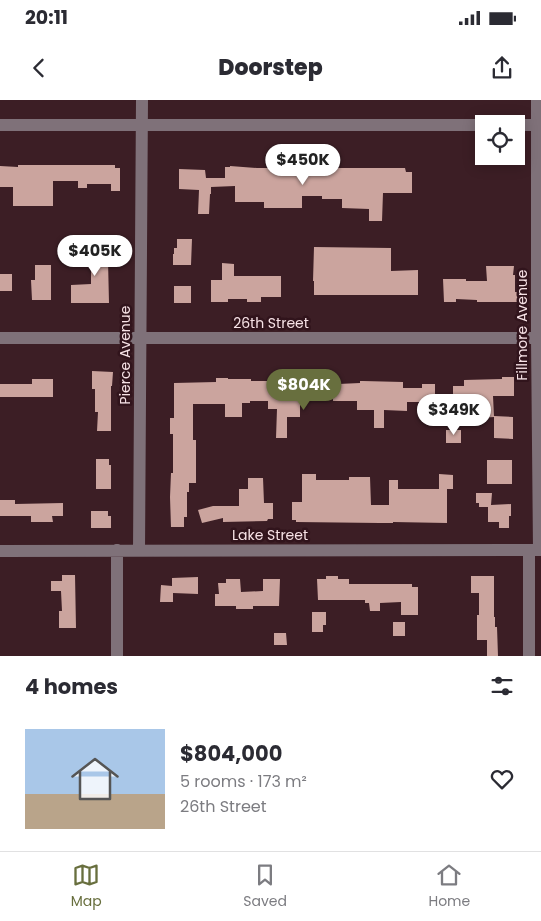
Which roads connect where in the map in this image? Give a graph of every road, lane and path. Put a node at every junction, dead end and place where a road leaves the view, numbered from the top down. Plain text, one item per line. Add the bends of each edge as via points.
1 (142, 100) edge
2 (537, 100) edge
3 (0, 125) edge
4 (142, 125) junction
5 (475, 125) edge
6 (525, 125) edge
7 (539, 125) edge
8 (0, 338) edge
9 (140, 338) junction
10 (539, 338) edge
11 (117, 550) junction
12 (139, 550) junction
13 (536, 550) edge
14 (0, 551) edge
15 (117, 656) edge
16 (529, 656) edge

1 - 4 street, Pierce Avenue
2 - 7 street, Fillmore Avenue
3 - 4 street
4 - 5 street
4 - 9 street, Pierce Avenue
6 - 7 street
7 - 10 street, Fillmore Avenue
8 - 9 street, 26th Street
9 - 10 street, 26th Street
9 - 12 street, Pierce Avenue
10 - 13 street, Fillmore Avenue
11 - 12 street, Lake Street
11 - 14 street, Lake Street
11 - 15 street
12 - 13 street, Lake Street
13 - 16 street, Fillmore Avenue

